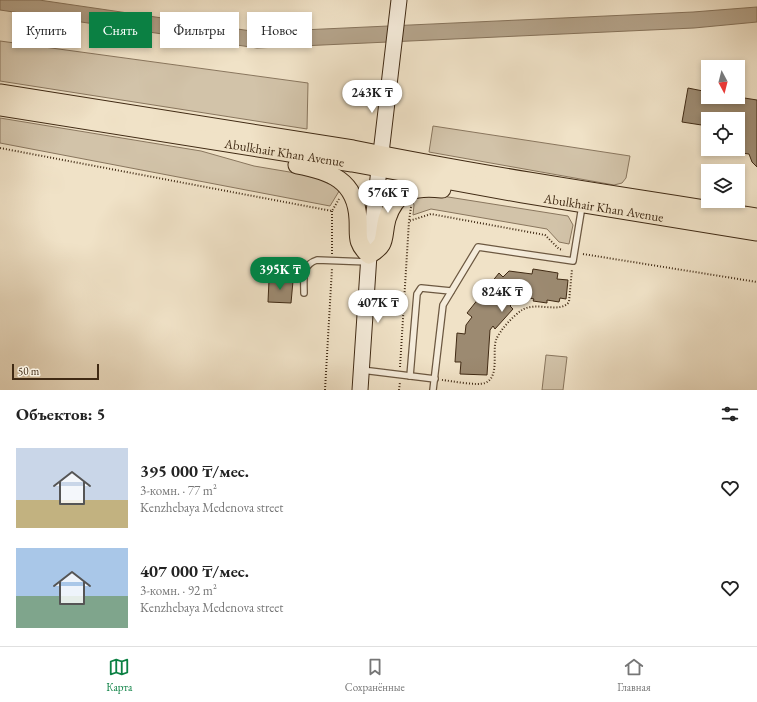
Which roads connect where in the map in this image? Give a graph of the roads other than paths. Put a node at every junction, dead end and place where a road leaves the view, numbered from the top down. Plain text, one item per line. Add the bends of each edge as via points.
1 (399, 0) edge
2 (0, 93) edge
3 (0, 107) edge
4 (242, 146) junction
5 (380, 162) junction
6 (522, 194) junction
7 (582, 204) junction
8 (757, 217) edge
9 (757, 232) edge
10 (369, 258) junction
11 (451, 291) junction
12 (304, 293) dead end
13 (362, 370) junction
14 (410, 376) junction
15 (435, 379) junction
16 (360, 390) edge
17 (433, 390) edge

1 - 5 street
2 - 5 main road, Abulkhair Khan Avenue
3 - 4 main road, Abulkhair Khan Avenue
4 - 5 main road, Abulkhair Khan Avenue via 352,163
4 - 10 main road via 280,162 315,168 335,176 347,186 356,202 357,238
5 - 6 main road, Abulkhair Khan Avenue
5 - 8 main road, Abulkhair Khan Avenue
5 - 10 street
6 - 7 main road, Abulkhair Khan Avenue
6 - 10 main road via 483,196 422,187 405,193 395,202 387,220 385,240
7 - 9 main road, Abulkhair Khan Avenue
7 - 11 lane via 573,261 478,247
10 - 12 lane via 310,262 305,268
10 - 13 street
11 - 14 lane via 421,288 417,294
11 - 15 lane via 443,305
13 - 14 lane
13 - 16 street
14 - 15 lane
15 - 17 lane

